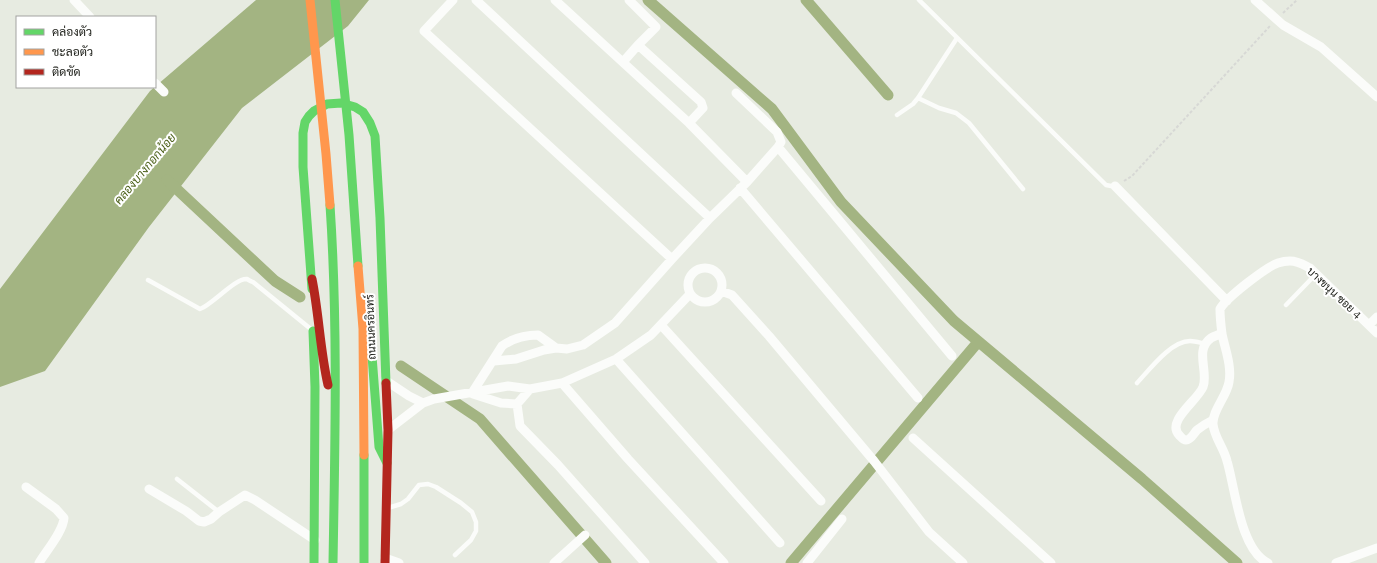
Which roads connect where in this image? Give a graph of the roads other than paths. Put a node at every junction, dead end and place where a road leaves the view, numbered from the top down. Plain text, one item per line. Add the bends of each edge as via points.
1 (74, 0) edge
2 (310, 0) edge
3 (335, 0) edge
4 (453, 0) edge
5 (476, 0) edge
6 (555, 0) edge
7 (630, 0) edge
8 (919, 0) edge
9 (1255, 0) edge
10 (89, 16) edge
11 (956, 38) junction
12 (638, 45) junction
13 (623, 62) junction
14 (156, 84) edge
15 (164, 92) dead end
16 (736, 93) dead end
17 (1377, 97) edge
18 (918, 98) junction
19 (897, 115) dead end
20 (689, 123) junction
21 (778, 147) junction
22 (743, 185) junction
23 (1115, 186) joint
24 (1024, 189) dead end
25 (710, 218) junction
26 (672, 259) junction
27 (1316, 274) junction
28 (312, 279) junction
29 (148, 280) dead end
30 (721, 291) junction
31 (690, 294) junction
32 (1227, 301) junction
33 (1286, 305) dead end
34 (1377, 317) edge
35 (661, 325) junction
36 (1369, 325) junction
37 (363, 329) junction
38 (313, 331) junction
39 (1222, 333) junction
40 (1377, 333) edge
41 (1206, 344) junction
42 (556, 348) junction
43 (952, 356) dead end
44 (616, 359) junction
45 (494, 360) junction
46 (385, 380) junction
47 (562, 383) junction
48 (1137, 383) dead end
49 (530, 389) junction
50 (472, 393) junction
51 (918, 398) dead end
52 (423, 403) junction
53 (517, 404) junction
54 (335, 413) junction
55 (1213, 420) junction
56 (388, 430) junction
57 (913, 438) dead end
58 (388, 463) junction
59 (177, 480) dead end
60 (26, 487) dead end
61 (149, 489) dead end
62 (821, 501) dead end
63 (387, 509) junction
64 (219, 512) junction
65 (842, 519) dead end
66 (585, 535) dead end
67 (315, 540) junction
68 (780, 542) dead end
69 (1377, 548) edge
70 (455, 555) dead end
71 (385, 560) edge
72 (39, 563) edge
73 (314, 563) edge
74 (333, 563) edge
75 (364, 563) edge
76 (399, 563) edge
77 (554, 563) edge
78 (645, 563) edge
79 (724, 563) edge
80 (807, 563) edge
81 (963, 563) edge
82 (1051, 563) edge
83 (1268, 563) edge
84 (1336, 563) edge

1 - 10 street
2 - 54 main road via 331,223
3 - 37 main road, ถนนนครอินทร์ via 349,135
4 - 26 street via 424,31
5 - 25 street
6 - 13 street
7 - 12 street via 656,27
8 - 11 lane
9 - 17 street via 1283,25 1321,47
11 - 18 lane
11 - 23 lane via 1106,185
12 - 13 street
12 - 20 street via 702,104 701,110
13 - 20 street
14 - 15 street
16 - 21 street via 777,132 781,142
18 - 19 lane
18 - 24 lane via 956,113 969,123
20 - 22 street
21 - 22 street
21 - 43 street
22 - 25 street
22 - 51 street
23 - 32 street
25 - 26 street
26 - 42 street via 615,323 583,344 567,349
27 - 32 street, บางขนุน ซอย 4 via 1300,263 1278,263
27 - 33 lane
27 - 36 street, บางขนุน ซอย 4
28 - 38 main road, ถนนนครอินทร์
28 - 46 main road, ถนนนครอินทร์ via 303,154 305,121 313,111 325,104 350,104 368,118 375,136
28 - 54 main road via 317,298 325,370
29 - 38 lane via 200,310 235,284 247,279
30 - 31 street via 712,301 704,302 696,300
30 - 31 street via 720,276 707,268 693,272 688,279
30 - 81 street via 732,295 769,336 930,532
31 - 35 street
32 - 39 street via 1220,309
34 - 36 street
35 - 44 street
35 - 62 street
36 - 40 street, บางขนุน ซอย 4
37 - 58 main road via 372,357 379,447
37 - 75 main road, ถนนนครอินทร์
38 - 67 main road, ถนนนครอินทร์
39 - 41 street via 1210,338
39 - 55 street via 1230,381
41 - 48 lane via 1190,341 1174,347
41 - 55 street via 1203,357 1203,387 1182,412 1175,429 1177,434 1186,440
42 - 45 street via 516,359
42 - 45 street via 538,335 523,337 502,346
44 - 47 street
44 - 68 street
45 - 50 street
46 - 52 street
46 - 56 main road, ถนนนครอินทร์
47 - 49 street
47 - 79 street
49 - 50 street via 508,386
49 - 53 street
50 - 52 street
50 - 53 street via 501,403
52 - 56 street
53 - 78 street via 520,426
54 - 74 main road
55 - 83 street via 1216,435 1227,460 1244,531 1256,552
56 - 58 main road, ถนนนครอินทร์
57 - 82 street
58 - 63 main road, ถนนนครอินทร์
59 - 64 lane
60 - 72 street via 64,518
61 - 64 street via 199,521 207,521
63 - 70 lane via 408,499 419,485 428,484 461,503 472,512 476,531 471,540
63 - 71 main road, ถนนนครอินทร์
64 - 67 street via 245,495
65 - 80 street
66 - 77 street
67 - 73 main road, ถนนนครอินทร์
69 - 84 street
71 - 76 street

